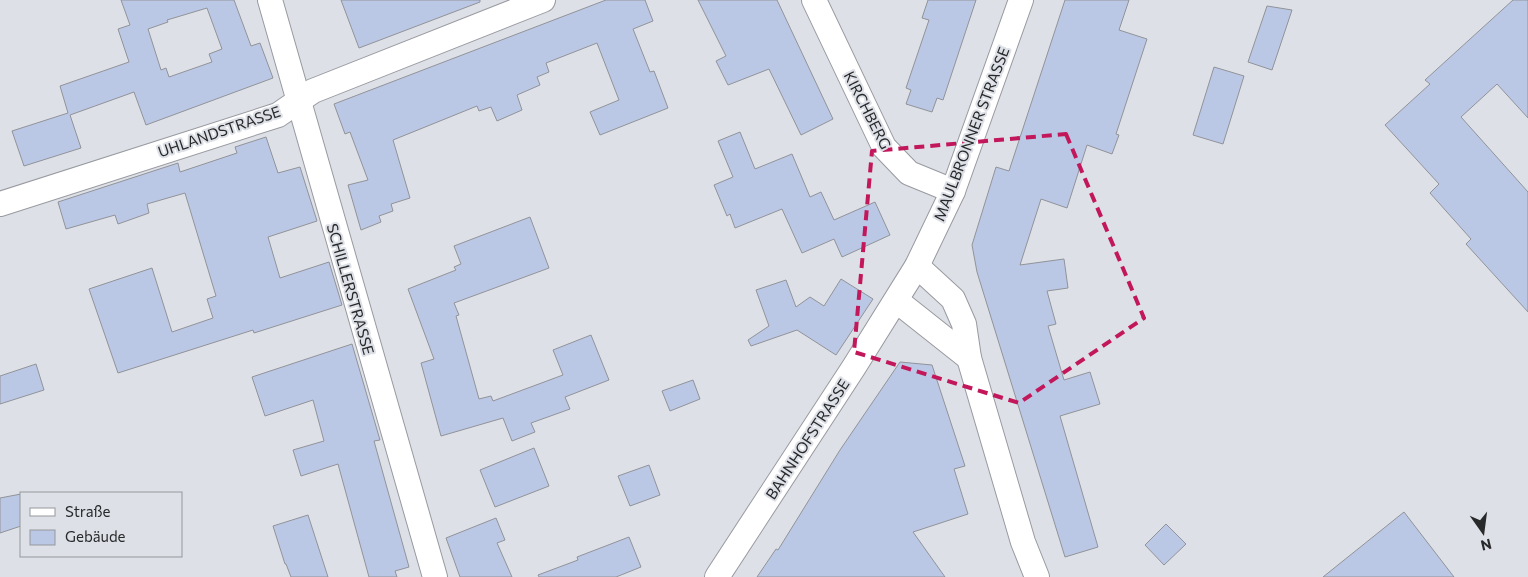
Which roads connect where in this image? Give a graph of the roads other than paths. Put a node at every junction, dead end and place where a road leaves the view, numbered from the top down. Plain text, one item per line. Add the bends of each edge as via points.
1 (270, 0) edge
2 (543, 0) edge
3 (814, 0) edge
4 (1021, 0) edge
5 (298, 101) junction
6 (953, 190) junction
7 (0, 204) edge
8 (917, 266) junction
9 (897, 301) junction
10 (969, 358) junction
11 (435, 577) edge
12 (717, 577) edge
13 (1037, 577) edge

1 - 5 street, SCHILLERSTRASSE
2 - 5 street, UHLANDSTRASSE via 313,91
3 - 6 street, KIRCHBERG via 884,147 909,172
4 - 6 street, MAULBRONNER STRASSE
5 - 7 street, UHLANDSTRASSE via 278,115
5 - 11 street, SCHILLERSTRASSE
6 - 8 street, MAULBRONNER STRASSE
8 - 9 street, MAULBRONNER STRASSE
8 - 10 street via 953,299 964,324
9 - 10 street
9 - 12 street, BAHNHOFSTRASSE
10 - 13 street via 1023,542

